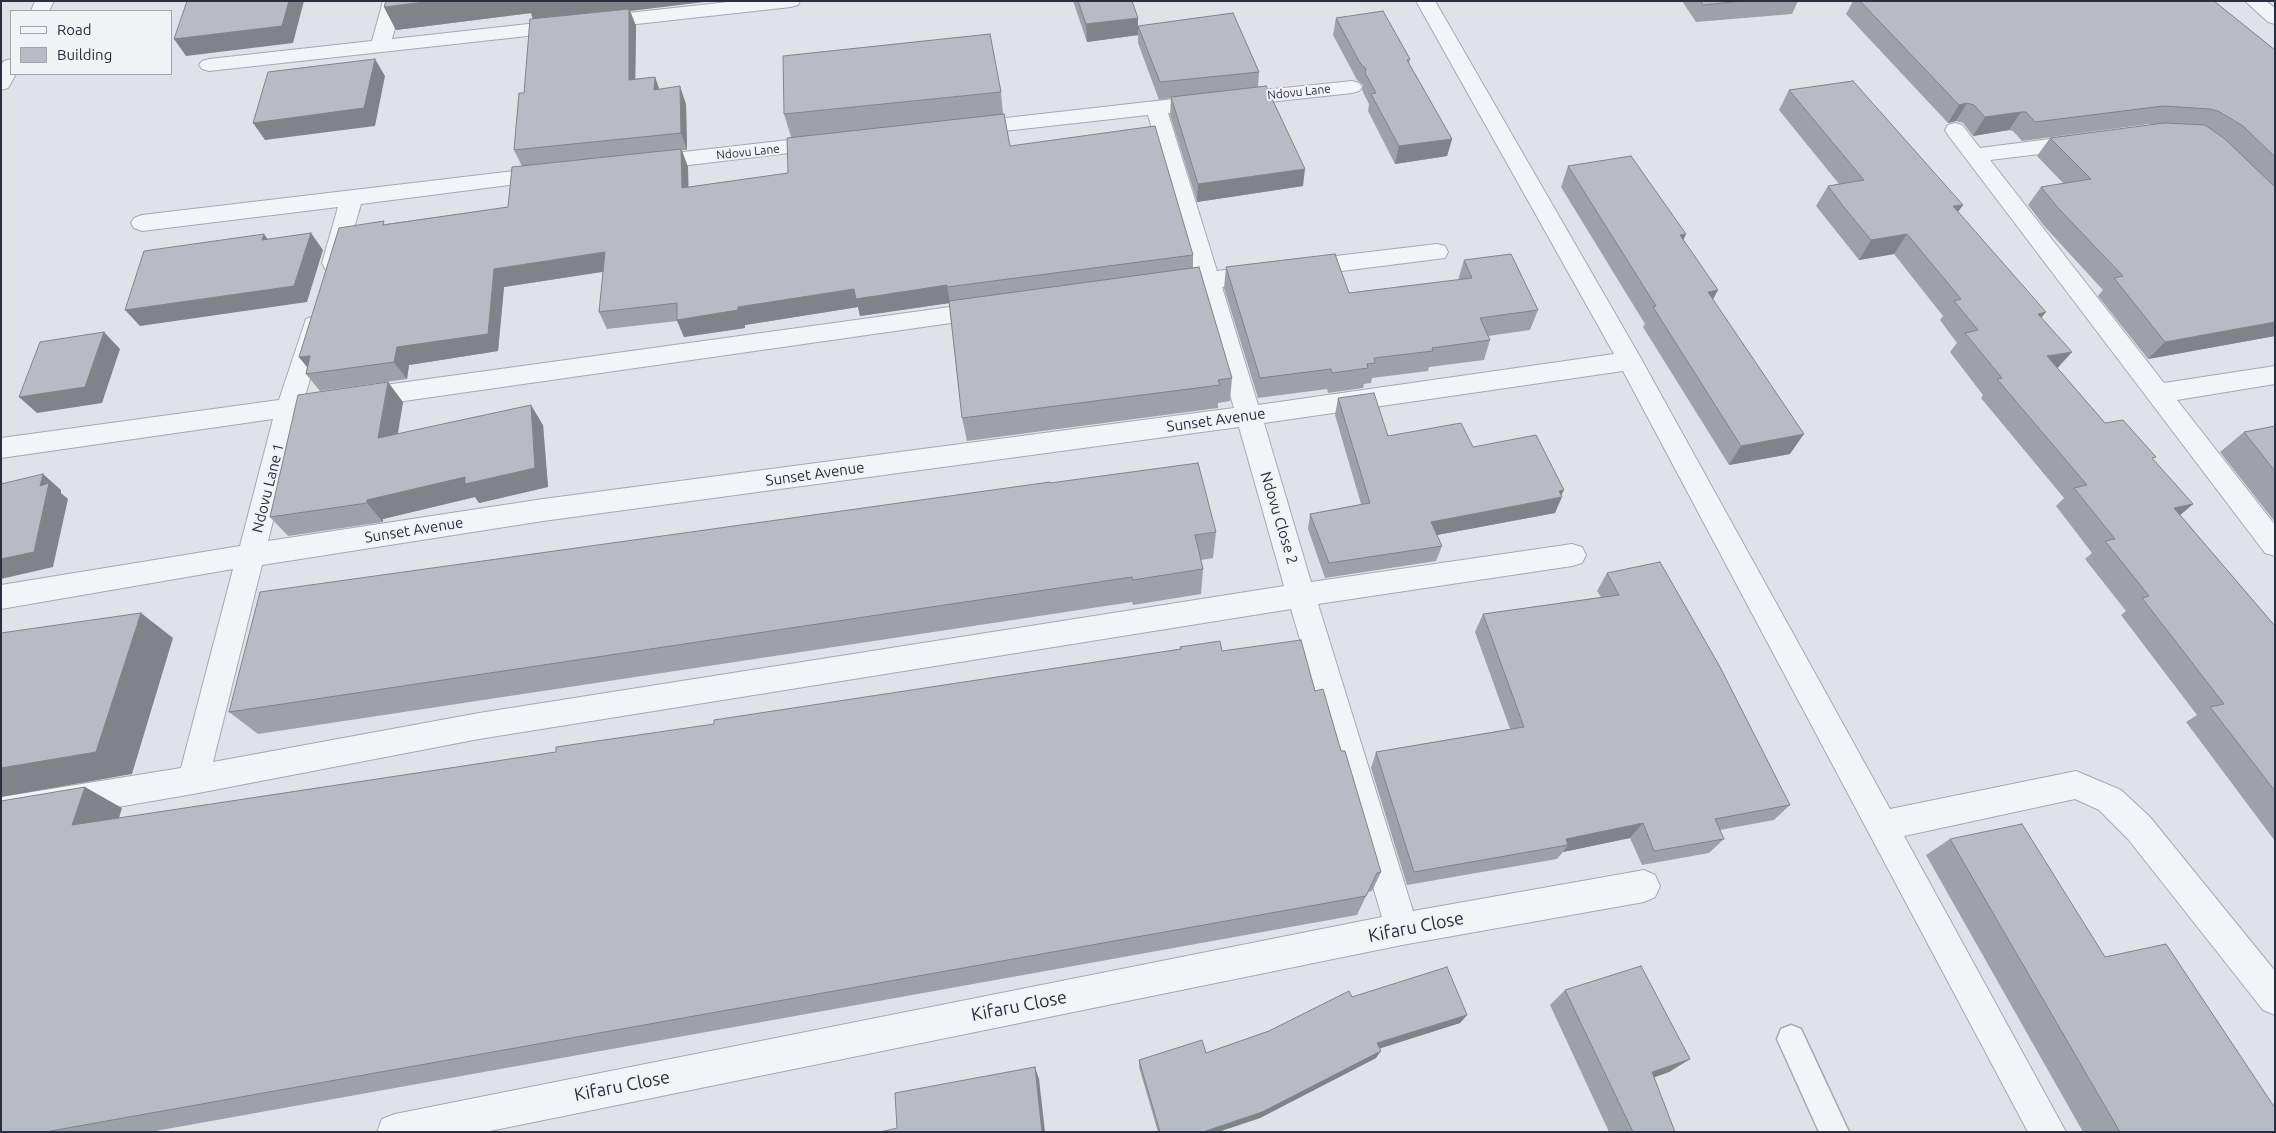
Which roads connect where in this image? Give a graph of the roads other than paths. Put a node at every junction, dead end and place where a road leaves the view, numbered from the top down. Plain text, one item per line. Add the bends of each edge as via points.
1 (393, 1) edge
2 (791, 1) edge
3 (1425, 1) edge
4 (2254, 1) edge
5 (2275, 18) edge
6 (380, 46) junction
7 (209, 65) dead end
8 (10, 67) edge
9 (1, 84) edge
10 (1352, 87) dead end
11 (1156, 107) junction
12 (950, 130) edge
13 (1955, 130) dead end
14 (2101, 139) edge
15 (842, 142) edge
16 (1976, 155) junction
17 (625, 165) edge
18 (566, 172) edge
19 (352, 198) junction
20 (142, 222) dead end
21 (1437, 252) dead end
22 (1208, 280) junction
23 (1139, 289) edge
24 (1010, 307) edge
25 (1630, 361) junction
26 (2275, 375) edge
27 (2159, 393) junction
28 (288, 407) junction
29 (1249, 416) junction
30 (1, 448) edge
31 (2275, 545) edge
32 (1572, 554) dead end
33 (252, 555) junction
34 (1302, 595) junction
35 (1, 597) edge
36 (192, 780) junction
37 (1, 812) edge
38 (1880, 826) junction
39 (1644, 886) dead end
40 (1402, 929) junction
41 (2275, 998) edge
42 (1792, 1039) dead end
43 (395, 1132) edge
44 (1834, 1132) edge
45 (2048, 1132) edge

1 - 6 street
2 - 6 street
3 - 25 street
4 - 5 street
6 - 7 street
8 - 9 street
10 - 11 street, Ndovu Lane
11 - 12 street, Ndovu Lane
11 - 22 street, Ndovu Close 2
13 - 16 street
14 - 16 street
15 - 17 street, Ndovu Lane
16 - 27 street
18 - 19 street
19 - 20 street
19 - 28 street, Ndovu Lane 1
21 - 22 street
22 - 23 street
22 - 29 street, Ndovu Close 2
24 - 28 street
25 - 29 street, Sunset Avenue
25 - 38 street
26 - 27 street
27 - 31 street
28 - 30 street
28 - 33 street, Ndovu Lane 1
29 - 33 street, Sunset Avenue via 543,510
29 - 34 street, Ndovu Close 2
32 - 34 street
33 - 35 street, Sunset Avenue
33 - 36 street, Ndovu Lane 1
34 - 36 street via 479,726
34 - 40 street, Ndovu Close 2
36 - 37 street
38 - 41 street via 2076,786 2110,800 2139,828
38 - 45 street
39 - 40 street, Kifaru Close
40 - 43 street, Kifaru Close
42 - 44 lane

